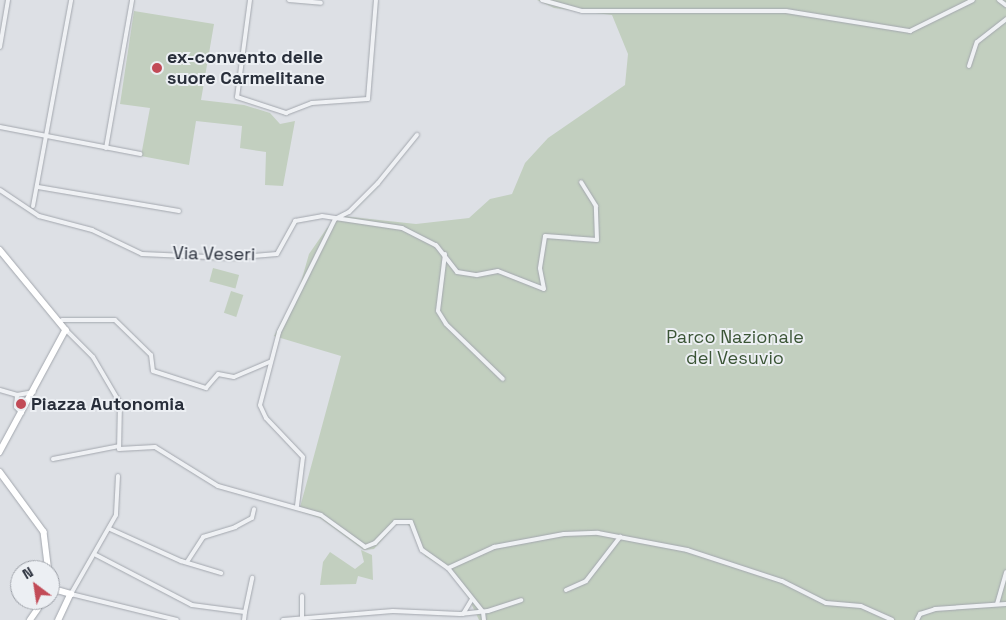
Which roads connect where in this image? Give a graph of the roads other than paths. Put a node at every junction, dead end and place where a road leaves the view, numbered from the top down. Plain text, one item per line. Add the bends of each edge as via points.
1 (8, 0) edge
2 (71, 0) edge
3 (132, 0) edge
4 (250, 0) edge
5 (289, 0) edge
6 (376, 0) edge
7 (542, 0) edge
8 (973, 0) edge
9 (999, 0) edge
10 (321, 3) dead end
11 (1006, 5) edge
12 (1006, 19) edge
13 (0, 47) edge
14 (969, 66) dead end
15 (0, 127) edge
16 (417, 135) dead end
17 (48, 137) junction
18 (106, 148) junction
19 (140, 154) dead end
20 (581, 182) dead end
21 (38, 187) junction
22 (0, 190) edge
23 (33, 206) dead end
24 (179, 211) dead end
25 (335, 218) junction
26 (0, 250) edge
27 (445, 254) junction
28 (62, 320) junction
29 (66, 330) junction
30 (270, 362) junction
31 (503, 379) dead end
32 (0, 390) edge
33 (34, 392) junction
34 (17, 395) junction
35 (22, 413) junction
36 (119, 448) junction
37 (0, 452) edge
38 (54, 459) dead end
39 (0, 472) edge
40 (118, 476) dead end
41 (297, 506) junction
42 (254, 509) dead end
43 (110, 529) junction
44 (620, 537) junction
45 (96, 555) junction
46 (48, 560) edge
47 (187, 562) junction
48 (448, 568) junction
49 (1006, 572) edge
50 (221, 573) dead end
51 (252, 578) dead end
52 (566, 590) dead end
53 (60, 591) edge
54 (71, 594) junction
55 (302, 596) dead end
56 (472, 599) junction
57 (521, 600) dead end
58 (997, 604) junction
59 (1006, 604) edge
60 (245, 612) junction
61 (483, 612) junction
62 (148, 613) junction
63 (463, 614) junction
64 (302, 618) junction
65 (59, 620) edge
66 (146, 620) edge
67 (177, 620) edge
68 (244, 620) edge
69 (283, 620) edge
70 (484, 620) edge
71 (892, 620) edge
72 (917, 620) edge

1 - 13 street
2 - 17 street
3 - 18 street
4 - 6 street via 237,96 286,113 312,103 368,99
5 - 10 street
7 - 8 street via 590,11 786,11 910,31
9 - 11 street
12 - 14 street via 977,42
15 - 17 street
16 - 25 street via 378,183 349,212
17 - 18 street
17 - 21 street
18 - 19 street
20 - 27 street, Via Veseri via 596,206 597,240 545,236 540,268 544,289 498,271 477,275 458,272
21 - 23 street
21 - 24 street
22 - 25 street, Via Veseri via 39,216 92,230 142,254 230,258 277,254 295,221
25 - 27 street, Via Veseri via 402,228 429,240
25 - 30 street via 314,256
26 - 28 street
27 - 31 street via 438,311 446,324
28 - 29 street
28 - 30 street via 115,320 151,355 153,370 206,388 218,374 234,377
29 - 33 street
29 - 36 street via 93,357 120,403
30 - 41 street via 260,406 266,418 303,457
32 - 34 street
33 - 34 street
33 - 35 street
34 - 35 street via 16,407
35 - 37 street
36 - 38 street
36 - 41 street via 155,447 218,486
39 - 46 street via 44,532
40 - 43 street via 119,503
41 - 48 street via 321,515 365,547 376,543 395,522 411,522 422,550
42 - 47 street via 252,518 203,537
43 - 45 street
43 - 47 street
44 - 48 street via 564,534 494,547
44 - 52 street via 586,581
44 - 71 street via 687,550 782,581 826,603 861,606
45 - 54 street
45 - 60 street via 192,604
47 - 50 street
48 - 56 street
49 - 58 street
51 - 60 street
53 - 54 street
54 - 62 street
54 - 65 street
55 - 64 street
56 - 61 street
56 - 63 street
57 - 61 street
58 - 59 street
58 - 72 street via 935,608 920,614
60 - 68 street
61 - 63 street
61 - 70 street
62 - 66 street
62 - 67 street
63 - 64 street via 393,611
64 - 69 street

